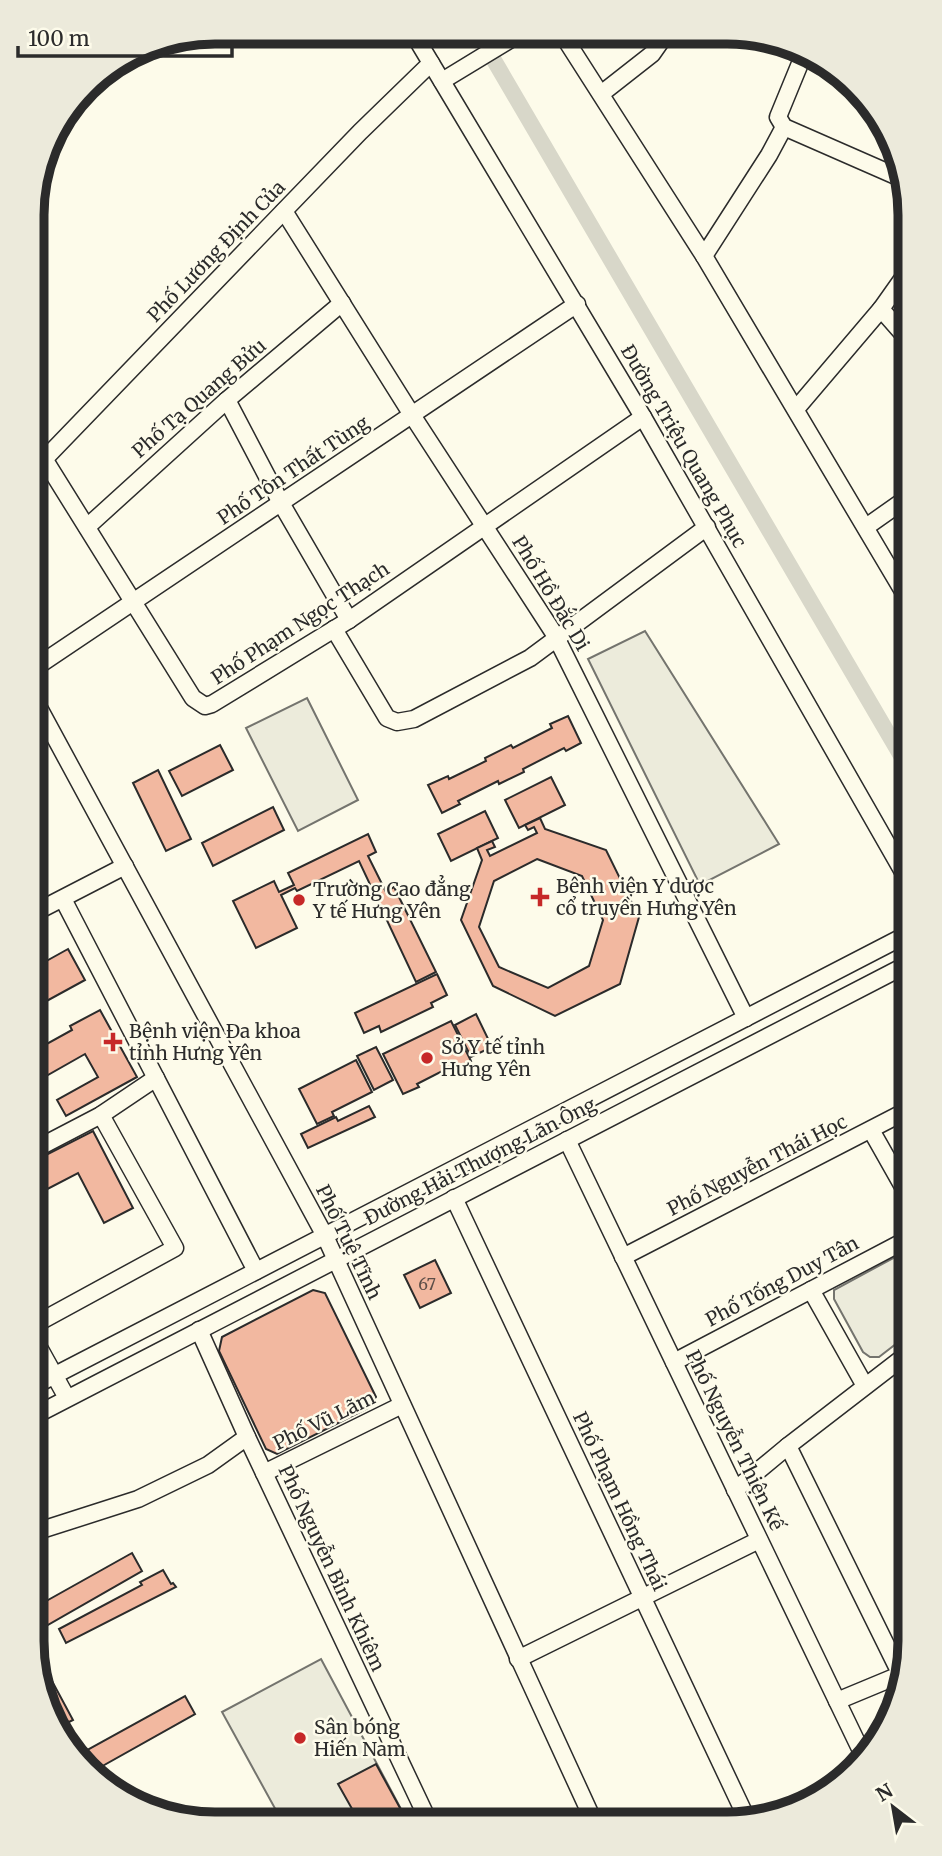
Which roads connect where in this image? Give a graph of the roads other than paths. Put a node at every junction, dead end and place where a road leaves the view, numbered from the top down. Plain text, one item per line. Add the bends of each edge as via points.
1 (420, 44) edge
2 (501, 44) edge
3 (568, 44) edge
4 (659, 44) edge
5 (801, 60) edge
6 (431, 63) junction
7 (442, 82) junction
8 (601, 94) junction
9 (784, 127) junction
10 (893, 175) edge
11 (284, 211) junction
12 (704, 256) junction
13 (898, 286) edge
14 (342, 303) junction
15 (577, 304) junction
16 (881, 309) junction
17 (898, 328) edge
18 (226, 400) junction
19 (796, 408) junction
20 (412, 415) junction
21 (643, 417) junction
22 (44, 459) edge
23 (44, 473) edge
24 (281, 503) junction
25 (898, 504) edge
26 (485, 526) junction
27 (87, 527) junction
28 (707, 527) junction
29 (866, 527) junction
30 (898, 582) edge
31 (133, 602) junction
32 (349, 621) junction
33 (334, 629) junction
34 (557, 638) junction
35 (44, 662) edge
36 (44, 715) edge
37 (898, 863) edge
38 (125, 866) junction
39 (63, 899) junction
40 (44, 908) edge
41 (898, 942) edge
42 (898, 968) edge
43 (746, 1018) junction
44 (645, 1070) junction
45 (156, 1078) junction
46 (657, 1094) junction
47 (101, 1115) junction
48 (898, 1115) edge
49 (870, 1130) junction
50 (44, 1139) edge
51 (567, 1140) junction
52 (898, 1178) edge
53 (454, 1198) junction
54 (325, 1236) junction
55 (898, 1244) edge
56 (624, 1257) junction
57 (335, 1259) junction
58 (256, 1271) junction
59 (811, 1290) junction
60 (44, 1323) edge
61 (199, 1330) junction
62 (44, 1352) edge
63 (898, 1361) edge
64 (674, 1362) junction
65 (54, 1375) junction
66 (44, 1380) edge
67 (865, 1386) junction
68 (67, 1398) junction
69 (402, 1405) junction
70 (44, 1410) edge
71 (247, 1437) junction
72 (788, 1446) junction
73 (264, 1473) junction
74 (735, 1490) junction
75 (44, 1529) edge
76 (760, 1540) junction
77 (642, 1597) junction
78 (518, 1659) junction
79 (897, 1663) edge
80 (894, 1677) edge
81 (837, 1701) junction
82 (860, 1748) edge
83 (743, 1811) edge
84 (424, 1812) edge
85 (589, 1812) edge

1 - 6 street, Đường Triệu Quang Phục
2 - 7 street
3 - 8 street
4 - 8 street
5 - 9 street via 778,117
6 - 7 street, Đường Triệu Quang Phục
6 - 11 street, Phố Lương Định Của
7 - 15 street, Đường Triệu Quang Phục
8 - 12 street
9 - 10 street
9 - 12 street
11 - 14 street, Phố Hồ Đắc Di
11 - 22 street, Phố Lương Định Của
12 - 19 street
13 - 16 street
14 - 18 street, Phố Tạ Quang Bửu
14 - 20 street, Phố Hồ Đắc Di
15 - 20 street, Phố Tôn Thất Tùng
15 - 21 street, Đường Triệu Quang Phục
16 - 17 street
16 - 19 street
18 - 24 street
18 - 27 street, Phố Tạ Quang Bửu
19 - 29 street
20 - 24 street, Phố Tôn Thất Tùng
20 - 26 street, Phố Hồ Đắc Di
21 - 26 street, Phố Phạm Ngọc Thạch
21 - 28 street, Đường Triệu Quang Phục
23 - 27 street, Phố Phạm Ngọc Thạch
24 - 31 street, Phố Tôn Thất Tùng
24 - 32 street
25 - 29 street
26 - 32 street, Phố Phạm Ngọc Thạch
26 - 34 street, Phố Hồ Đắc Di
27 - 31 street, Phố Phạm Ngọc Thạch
28 - 34 street
28 - 37 street, Đường Triệu Quang Phục
29 - 30 street
31 - 33 street, Phố Phạm Ngọc Thạch via 193,698 205,706
31 - 35 street, Phố Tôn Thất Tùng
32 - 33 street, Phố Phạm Ngọc Thạch
33 - 34 street via 387,718 397,722 437,707 530,658
34 - 43 street, Phố Hồ Đắc Di
36 - 38 street, Phố Tuệ Tĩnh
38 - 39 street
38 - 54 street, Phố Tuệ Tĩnh
39 - 40 street
39 - 45 street
41 - 43 street, Đường Hải Thượng Lãn Ông
42 - 46 street, Đường Hải Thượng Lãn Ông
43 - 44 street, Đường Hải Thượng Lãn Ông
44 - 46 street
44 - 54 street, Đường Hải Thượng Lãn Ông
45 - 47 street
45 - 58 street
46 - 51 street, Đường Hải Thượng Lãn Ông
47 - 50 street
47 - 60 street via 175,1248
48 - 49 street, Phố Nguyễn Thái Học
49 - 52 street
49 - 56 street, Phố Nguyễn Thái Học
51 - 53 street, Đường Hải Thượng Lãn Ông
51 - 56 street, Phố Nguyễn Thiện Kế
53 - 57 street, Đường Hải Thượng Lãn Ông
53 - 77 street, Phố Phạm Hồng Thái
54 - 57 street, Phố Tuệ Tĩnh
54 - 58 street, Đường Hải Thượng Lãn Ông
55 - 59 street, Phố Tống Duy Tân
56 - 64 street, Phố Nguyễn Thiện Kế
57 - 61 street, Đường Hải Thượng Lãn Ông
57 - 69 street, Phố Tuệ Tĩnh
58 - 65 street, Đường Hải Thượng Lãn Ông
59 - 64 street, Phố Tống Duy Tân
59 - 67 street
61 - 68 street, Đường Hải Thượng Lãn Ông
61 - 71 street, Phố Nguyễn Bỉnh Khiêm
62 - 65 street
63 - 67 street
64 - 74 street, Phố Nguyễn Thiện Kế
65 - 66 street, Đường Hải Thượng Lãn Ông
65 - 68 street
67 - 72 street
68 - 70 street, Đường Hải Thượng Lãn Ông
69 - 73 street, Phố Vũ Lãm
69 - 78 street, Phố Tuệ Tĩnh
71 - 73 street, Phố Nguyễn Bỉnh Khiêm
71 - 75 street via 208,1465 138,1499
72 - 74 street
72 - 79 street
73 - 84 street, Phố Nguyễn Bỉnh Khiêm
74 - 76 street, Phố Nguyễn Thiện Kế
76 - 77 street
76 - 81 street, Phố Nguyễn Thiện Kế
77 - 78 street
77 - 83 street, Phố Phạm Hồng Thái
78 - 85 street, Phố Tuệ Tĩnh
80 - 81 street
81 - 82 street, Phố Nguyễn Thiện Kế

